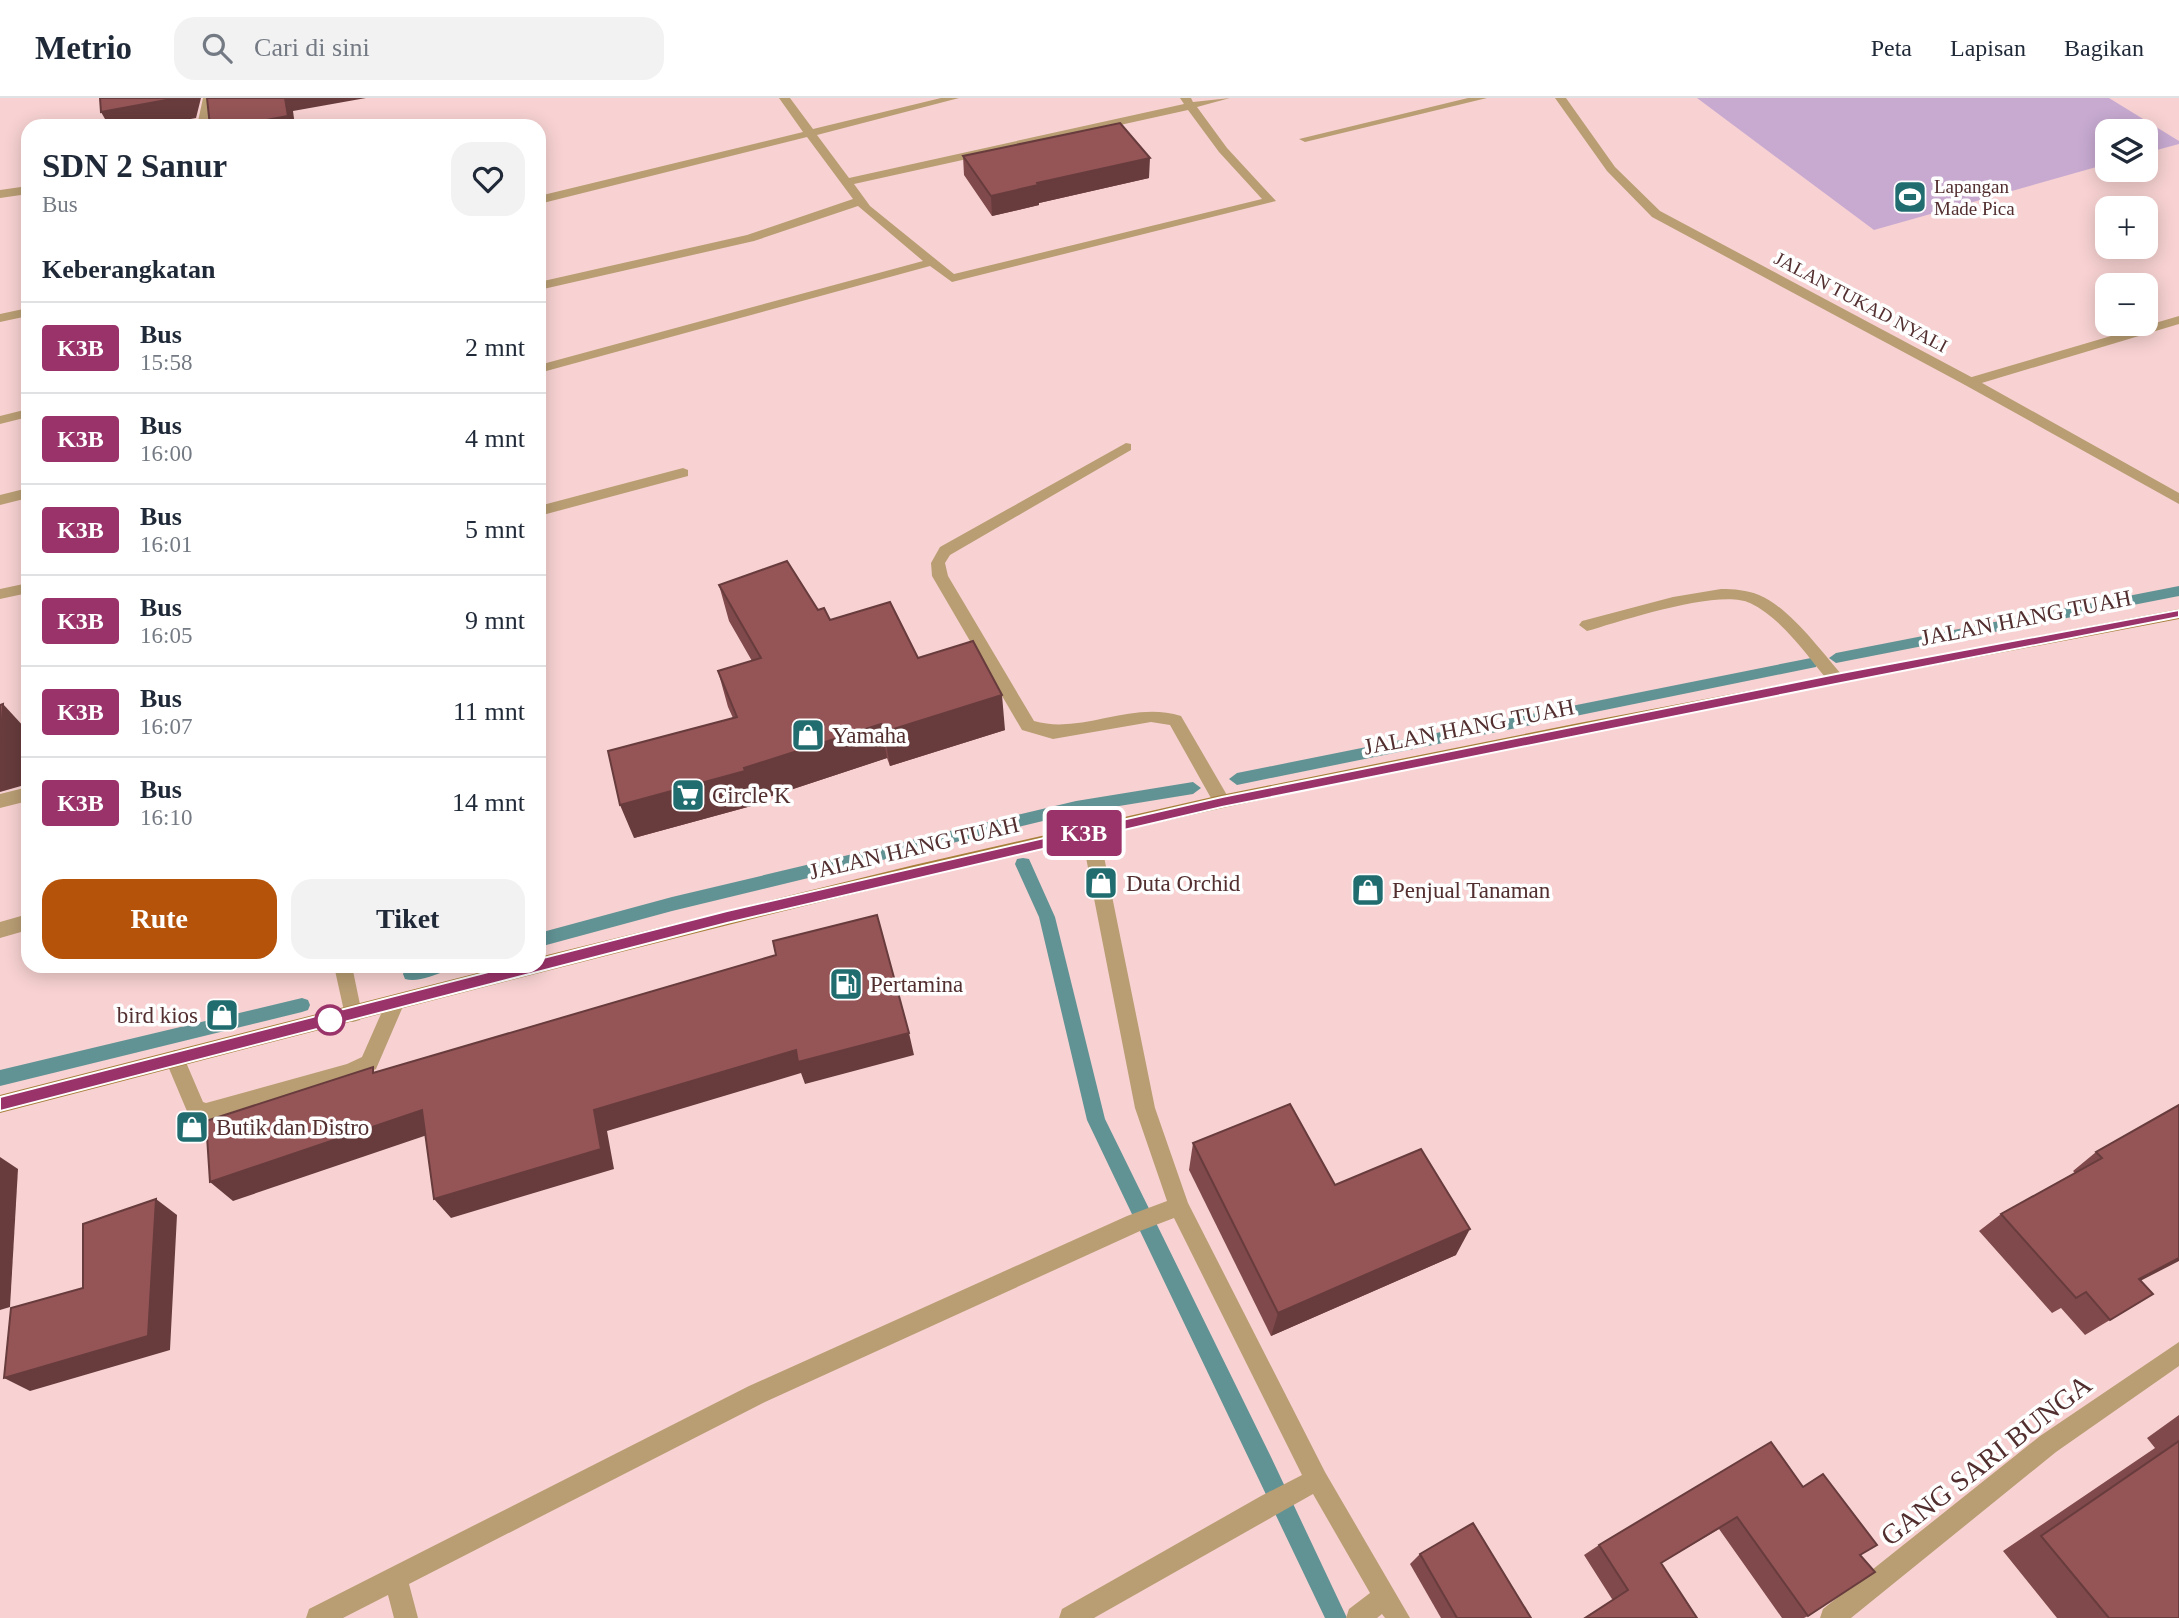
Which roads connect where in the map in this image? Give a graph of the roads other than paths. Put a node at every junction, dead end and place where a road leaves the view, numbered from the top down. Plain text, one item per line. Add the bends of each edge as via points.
1 (208, 98) edge
2 (783, 98) edge
3 (954, 98) edge
4 (1224, 98) edge
5 (1482, 98) edge
6 (1560, 98) edge
7 (1187, 102) edge
8 (204, 119) edge
9 (811, 131) junction
10 (1305, 139) dead end
11 (848, 182) junction
12 (21, 191) edge
13 (0, 194) edge
14 (546, 198) edge
15 (860, 201) junction
16 (932, 262) junction
17 (546, 284) edge
18 (21, 314) edge
19 (0, 318) edge
20 (2179, 320) edge
21 (546, 367) edge
22 (1970, 382) junction
23 (21, 415) edge
24 (0, 420) edge
25 (1126, 447) dead end
26 (682, 473) dead end
27 (21, 495) edge
28 (2179, 499) edge
29 (0, 500) edge
30 (546, 509) edge
31 (21, 590) edge
32 (0, 594) edge
33 (2179, 614) edge
34 (1587, 625) dead end
35 (1836, 679) junction
36 (21, 796) edge
37 (0, 802) edge
38 (1222, 802) junction
39 (1090, 832) junction
40 (21, 924) edge
41 (0, 930) edge
42 (546, 964) edge
43 (344, 973) edge
44 (513, 973) edge
45 (395, 1004) junction
46 (353, 1014) junction
47 (175, 1059) junction
48 (0, 1104) edge
49 (1179, 1206) junction
50 (2179, 1353) edge
51 (1317, 1480) junction
52 (396, 1578) junction
53 (1385, 1597) junction
54 (318, 1618) edge
55 (406, 1618) edge
56 (1071, 1618) edge
57 (1358, 1618) edge
58 (1398, 1618) edge
59 (1832, 1618) edge

1 - 8 street
2 - 9 street
3 - 9 street
4 - 7 street
5 - 10 street
6 - 22 street, JALAN TUKAD NYALI via 1611,169 1656,214
7 - 11 street
7 - 16 street via 1270,201 952,278
9 - 11 street
9 - 14 street
11 - 15 street
12 - 13 street
15 - 16 street
15 - 17 street via 750,238
16 - 21 street
18 - 19 street
20 - 22 street
22 - 28 street, JALAN TUKAD NYALI
23 - 24 street
25 - 38 street via 945,551 938,563 940,576 1028,726 1053,733 1152,716 1175,720
26 - 30 street
27 - 29 street
31 - 32 street
33 - 35 main road, JALAN HANG TUAH
34 - 35 street via 1717,593 1754,598 1800,638
35 - 38 main road, JALAN HANG TUAH
36 - 37 street
38 - 39 main road, JALAN HANG TUAH
39 - 42 main road, JALAN HANG TUAH
39 - 49 street via 1145,1108
40 - 41 street
43 - 46 street
44 - 45 main road, JALAN HANG TUAH
45 - 46 main road, JALAN HANG TUAH
45 - 47 street via 369,1063 206,1112 192,1104
46 - 47 main road, JALAN HANG TUAH
47 - 48 main road, JALAN HANG TUAH
49 - 51 street
49 - 52 street via 757,1394
50 - 59 street, GANG SARI BUNGA via 2048,1444
51 - 53 street
51 - 56 street
52 - 54 street
52 - 55 street
53 - 57 street
53 - 58 street

